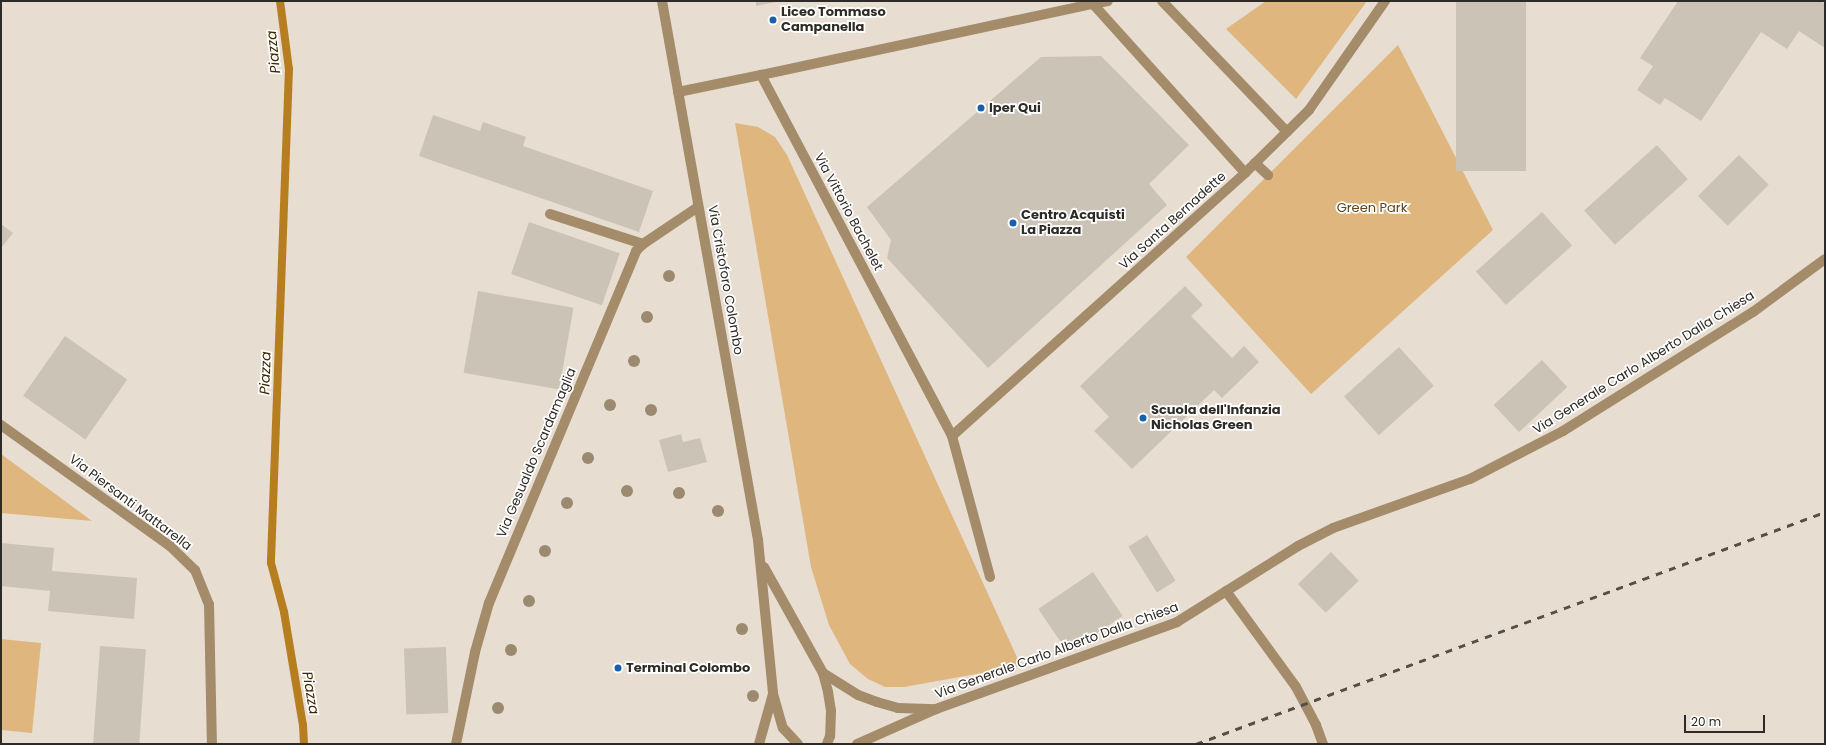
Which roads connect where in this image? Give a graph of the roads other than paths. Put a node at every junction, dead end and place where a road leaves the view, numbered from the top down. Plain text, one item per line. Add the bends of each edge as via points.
1 (662, 1) edge
2 (1108, 1) edge
3 (1162, 1) edge
4 (1385, 1) edge
5 (1093, 4) junction
6 (761, 75) junction
7 (678, 92) junction
8 (1287, 132) junction
9 (1255, 163) junction
10 (1245, 173) junction
11 (1268, 175) dead end
12 (698, 207) junction
13 (550, 214) dead end
14 (643, 244) junction
15 (1825, 259) edge
16 (1, 425) edge
17 (952, 436) junction
18 (762, 564) junction
19 (990, 576) dead end
20 (1226, 591) junction
21 (823, 673) junction
22 (773, 694) junction
23 (936, 710) junction
24 (212, 744) edge
25 (456, 744) edge
26 (759, 744) edge
27 (798, 744) edge
28 (827, 744) edge
29 (857, 744) edge
30 (1323, 744) edge

1 - 7 street, Via Cristoforo Colombo
2 - 5 street
3 - 8 street
4 - 8 street, Via Santa Bernadette via 1309,110
5 - 6 street
5 - 10 street
6 - 7 street
6 - 17 street, Via Vittorio Bachelet
7 - 12 street, Via Cristoforo Colombo
8 - 9 street, Via Santa Bernadette
9 - 10 street, Via Santa Bernadette
9 - 11 street
10 - 17 street, Via Santa Bernadette
12 - 14 street, Via Gesualdo Scardamaglia
12 - 18 street, Via Cristoforo Colombo
13 - 14 street
14 - 25 street, Via Gesualdo Scardamaglia via 636,251 489,603 475,652
15 - 20 street, Via Generale Carlo Alberto Dalla Chiesa via 1753,312 1563,431 1470,479 1333,528 1298,546
16 - 24 street, Via Piersanti Mattarella via 170,546 195,570 209,604
17 - 19 street, Via Vittorio Bachelet
18 - 21 street, Via Cristoforo Colombo
18 - 22 street, Via Cristoforo Colombo
20 - 23 street, Via Generale Carlo Alberto Dalla Chiesa via 1177,622
20 - 30 street via 1296,688
21 - 23 street, Via Cristoforo Colombo via 858,695 877,702 898,708
21 - 28 street, Via Cristoforo Colombo via 831,711 830,736
22 - 26 street, Via Cristoforo Colombo
22 - 27 street, Via Cristoforo Colombo via 783,728
23 - 29 street, Via Generale Carlo Alberto Dalla Chiesa

